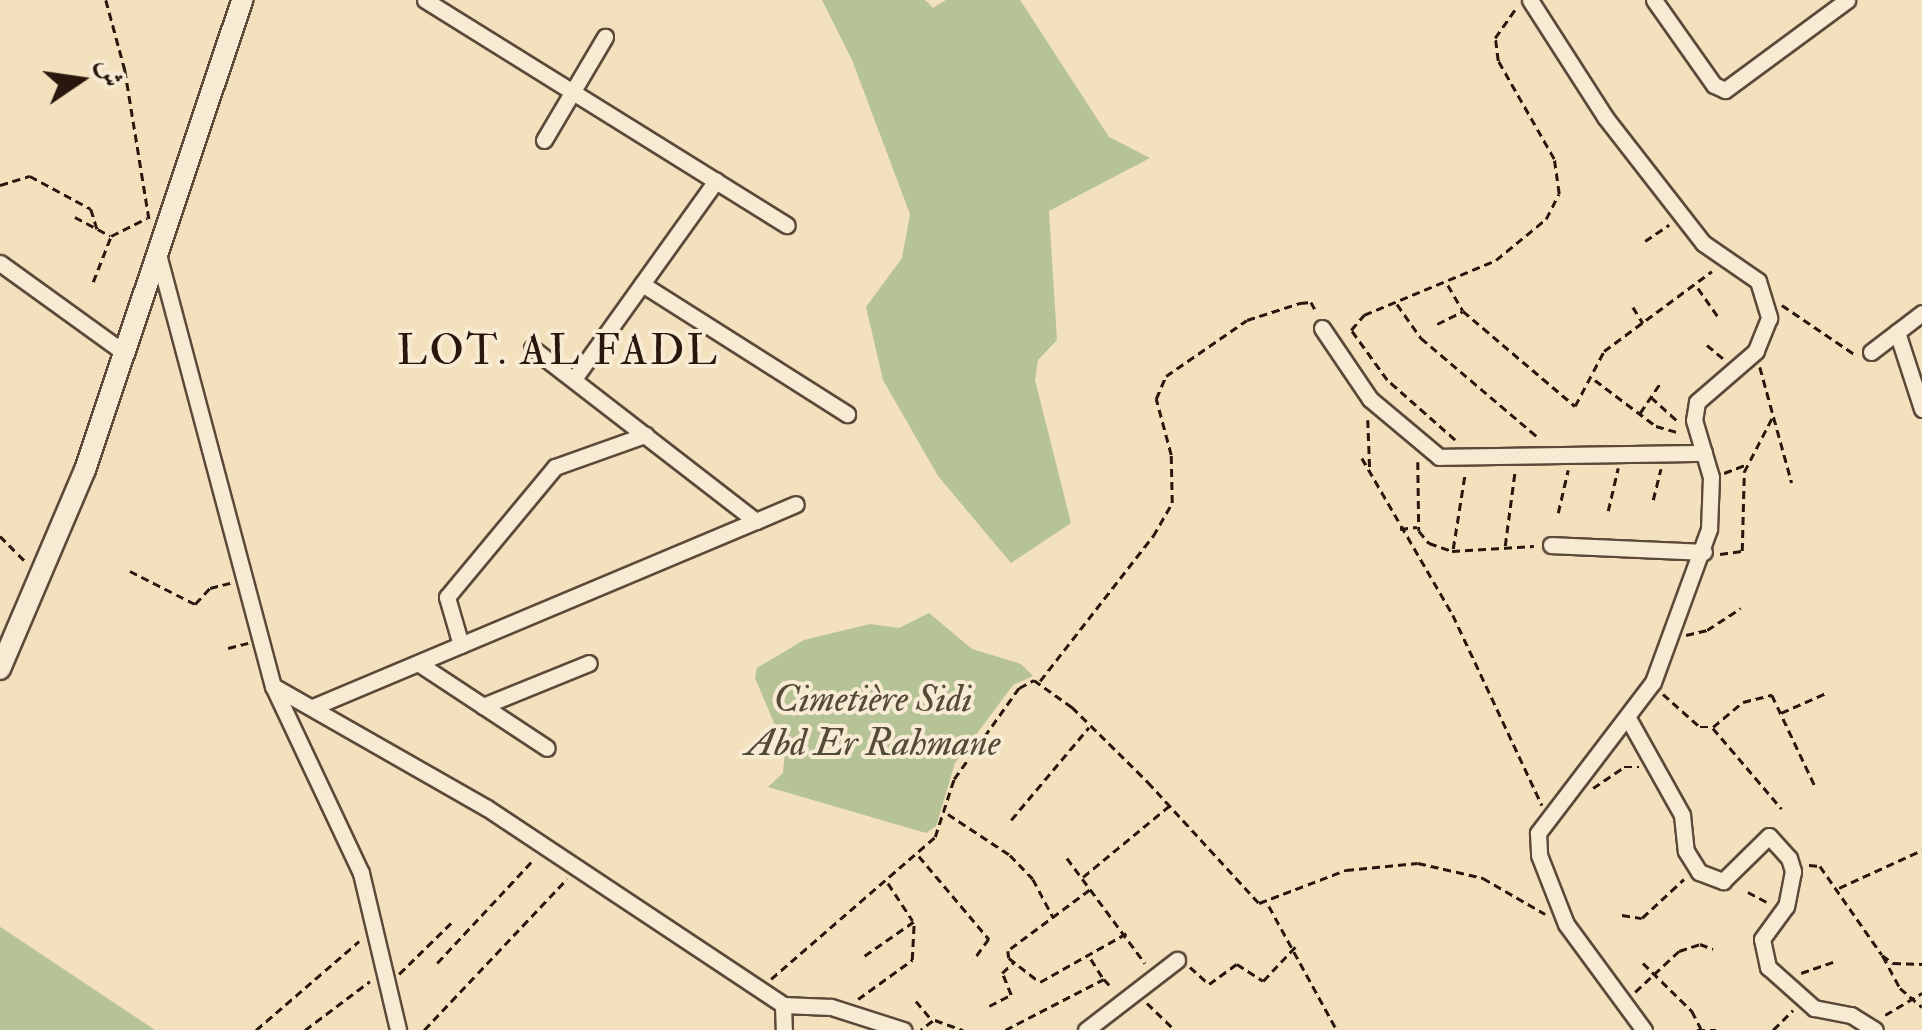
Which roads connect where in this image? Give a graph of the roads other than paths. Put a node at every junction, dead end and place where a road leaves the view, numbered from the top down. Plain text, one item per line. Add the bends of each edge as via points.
1 (242, 0) edge
2 (425, 0) edge
3 (1526, 0) edge
4 (1654, 0) edge
5 (1847, 0) edge
6 (604, 37) dead end
7 (571, 92) junction
8 (544, 140) dead end
9 (716, 181) junction
10 (787, 225) dead end
11 (159, 258) junction
12 (0, 262) edge
13 (642, 284) junction
14 (1922, 313) edge
15 (1322, 328) road end
16 (1897, 332) junction
17 (532, 348) dead end
18 (1871, 352) road end
19 (126, 354) junction
20 (574, 379) junction
21 (1922, 409) edge
22 (847, 414) dead end
23 (645, 435) junction
24 (1701, 445) junction
25 (796, 504) dead end
26 (756, 522) junction
27 (1551, 544) road end
28 (1704, 552) junction
29 (461, 646) junction
30 (418, 663) junction
31 (589, 663) dead end
32 (0, 669) edge
33 (272, 686) junction
34 (483, 706) junction
35 (313, 707) junction
36 (1629, 720) junction
37 (548, 748) dead end
38 (1176, 960) road end
39 (782, 1005) junction
40 (1871, 1026) edge
41 (398, 1030) edge
42 (784, 1030) edge
43 (903, 1030) edge
44 (1086, 1030) edge
45 (1644, 1030) edge

1 - 11 street
2 - 7 street
3 - 24 street via 1683,216 1720,256 1758,281 1767,298 1770,318 1756,351 1697,402
4 - 5 street via 1714,85 1726,90
6 - 7 street
7 - 8 street
7 - 9 street
9 - 10 street
9 - 13 street
11 - 19 street
11 - 33 street
12 - 19 street
13 - 20 street
13 - 22 street
14 - 16 street
15 - 24 street via 1370,399 1439,457 1666,454
16 - 18 street
16 - 21 street
17 - 20 street
19 - 32 street
20 - 23 street
23 - 26 street
23 - 29 street via 555,467 447,598
24 - 28 street via 1711,478
25 - 26 street
26 - 29 street
27 - 28 street
28 - 36 street via 1652,682
29 - 30 street
30 - 34 street
30 - 35 street
31 - 34 street
33 - 35 street
33 - 41 street via 340,822 376,928
34 - 37 street
35 - 39 street via 544,846
36 - 40 street via 1685,820 1686,851 1695,867 1722,881 1769,836 1793,871 1761,948 1781,980 1803,1000
36 - 45 street via 1546,815 1539,855 1566,924
38 - 44 street
39 - 42 street
39 - 43 street via 846,1010

